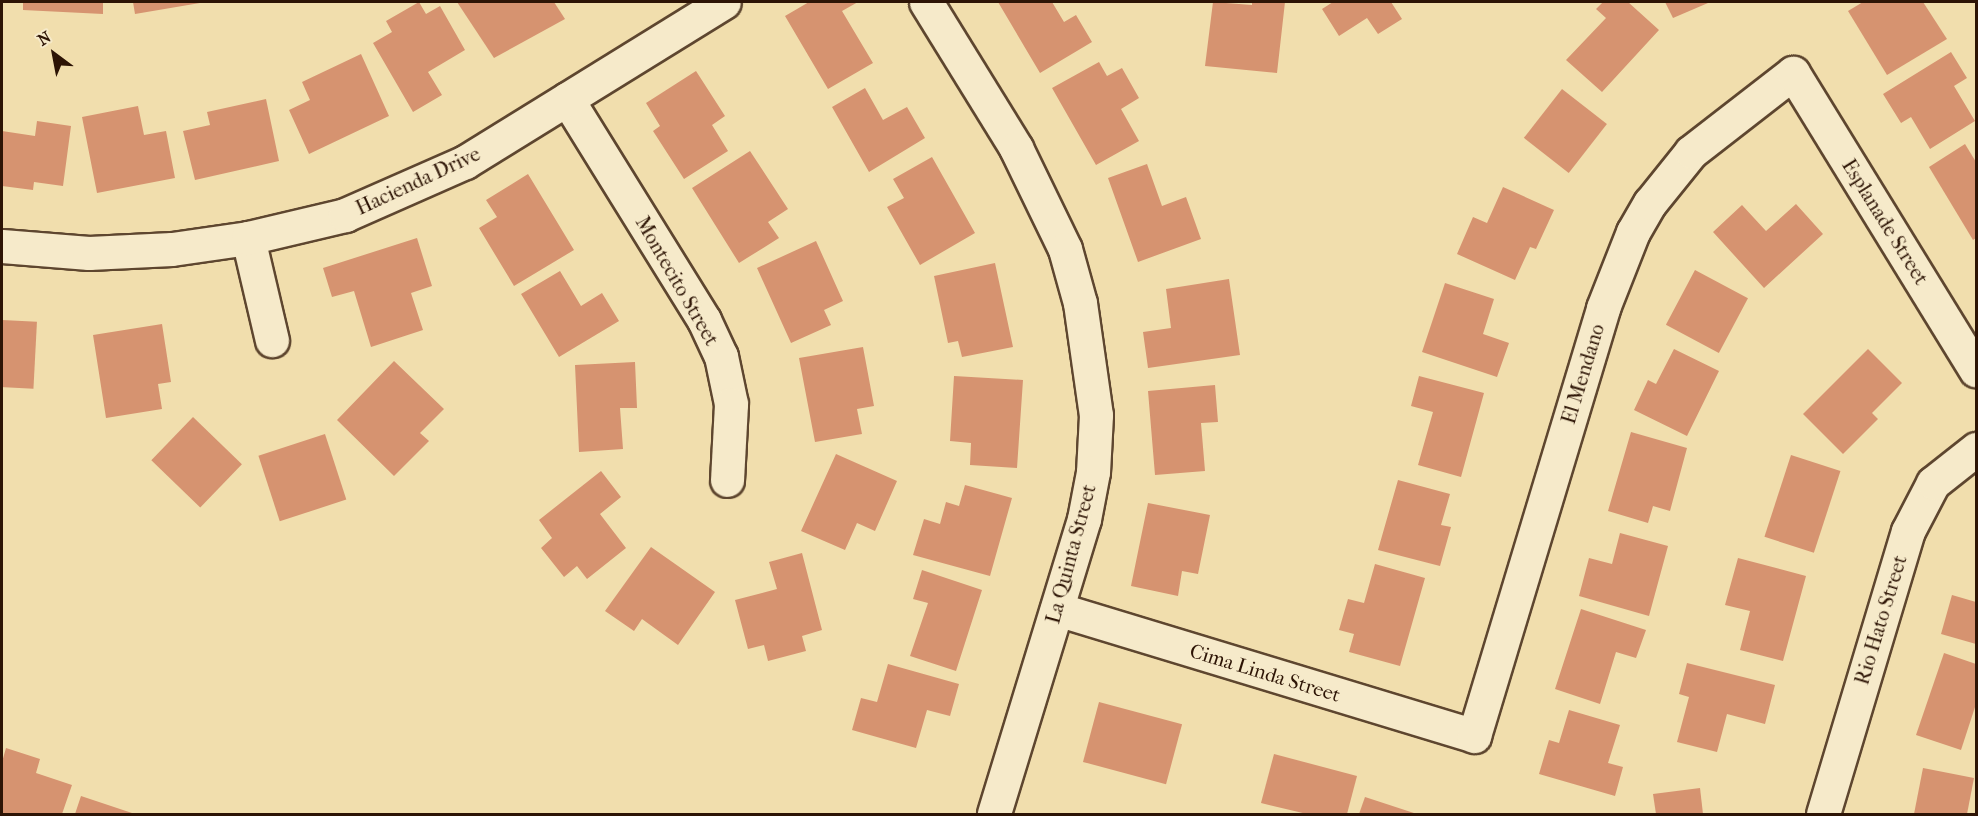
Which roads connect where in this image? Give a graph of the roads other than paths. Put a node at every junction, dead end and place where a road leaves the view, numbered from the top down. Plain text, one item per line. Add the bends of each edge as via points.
1 (724, 2) edge
2 (926, 2) edge
3 (1793, 73) joint
4 (567, 99) junction
5 (248, 238) junction
6 (2, 246) edge
7 (272, 340) dead end
8 (1977, 370) edge
9 (1977, 449) edge
10 (727, 480) dead end
11 (1057, 609) junction
12 (1474, 736) joint
13 (994, 814) edge
14 (1822, 814) edge

1 - 4 street, Hacienda Drive
2 - 11 street, La Quinta Street via 1043,198 1065,249 1080,303 1096,415 1093,472
3 - 8 street, Esplanade Street
3 - 12 street, El Mendano via 1691,152 1650,203 1634,232 1603,308
4 - 5 street, Hacienda Drive via 465,162 400,194 345,215
4 - 10 street, Montecito Street via 704,320 721,356 731,404
5 - 6 street, Hacienda Drive via 172,249 89,253
5 - 7 street
9 - 14 street, Rio Hato Street via 1933,483 1908,531
11 - 12 street, Cima Linda Street
11 - 13 street, La Quinta Street

